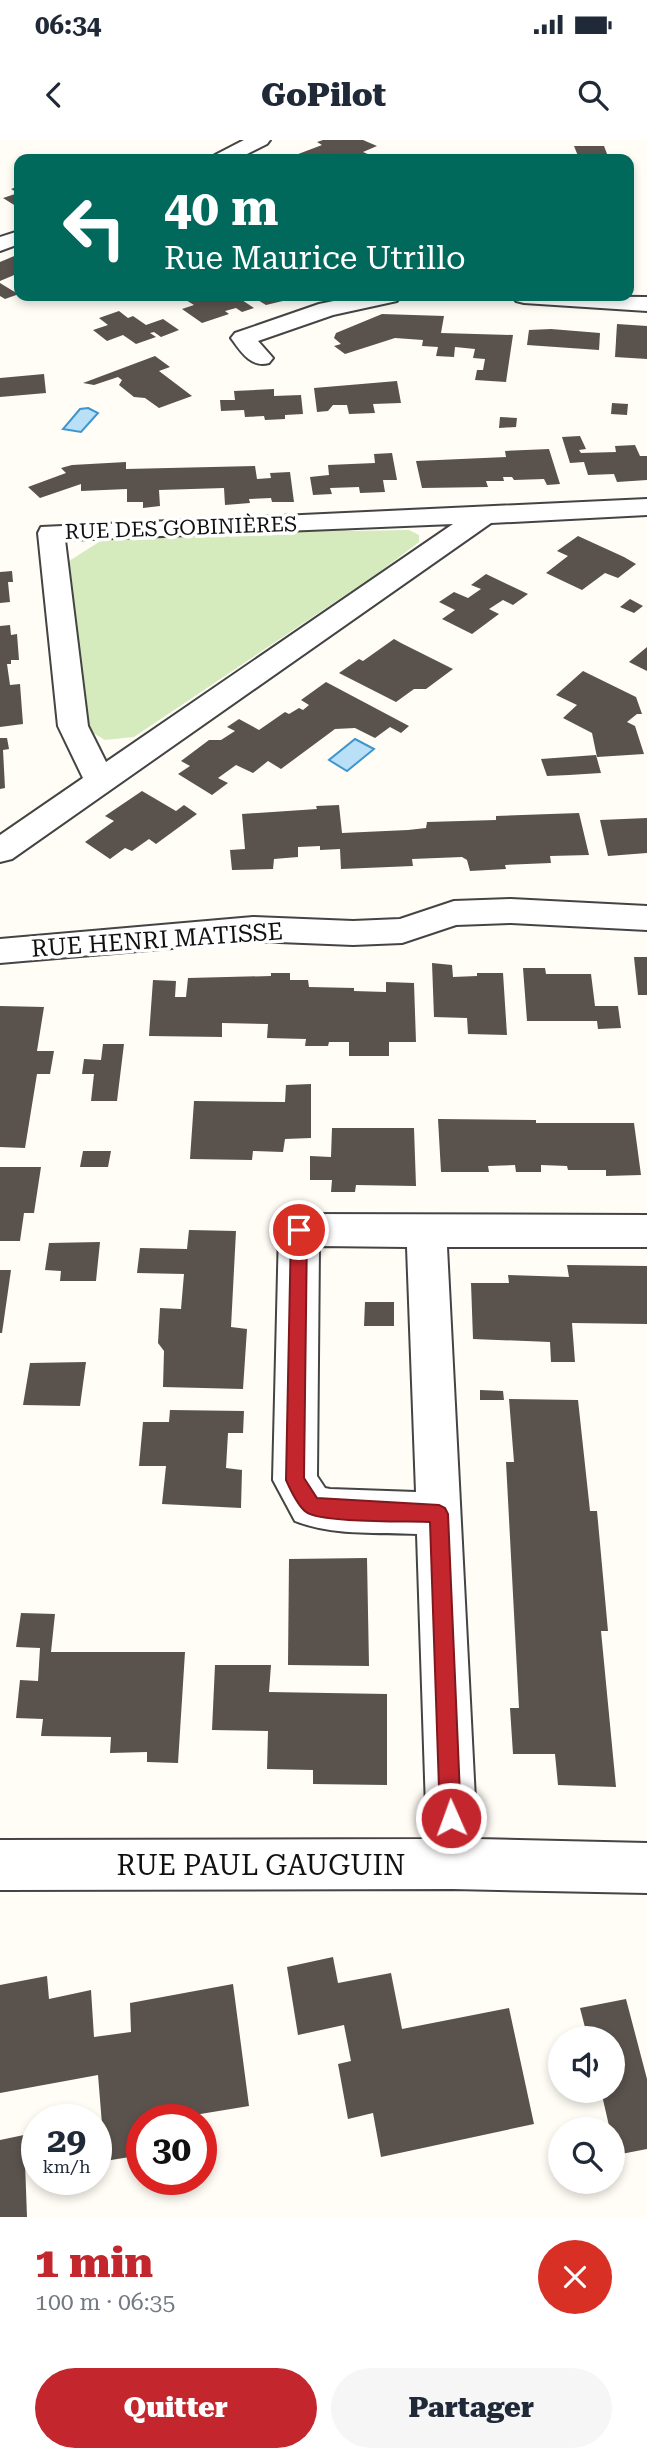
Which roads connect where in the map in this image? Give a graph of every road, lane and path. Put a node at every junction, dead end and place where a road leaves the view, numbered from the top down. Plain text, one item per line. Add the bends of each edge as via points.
1 (260, 140) edge
2 (232, 154) edge
3 (365, 301) edge
4 (601, 301) edge
5 (647, 304) edge
6 (261, 358) dead end
7 (647, 508) edge
8 (484, 515) junction
9 (100, 782) junction
10 (0, 851) edge
11 (647, 918) edge
12 (0, 951) edge
13 (426, 1230) junction
14 (647, 1231) edge
15 (439, 1514) junction
16 (453, 1864) junction
17 (0, 1865) edge
18 (647, 1868) edge

1 - 2 street
3 - 6 street via 243,338
4 - 5 street
7 - 8 street, RUE DES GOBINIÈRES
8 - 9 street
8 - 9 street, RUE DES GOBINIÈRES via 51,533 73,726
9 - 10 street
11 - 12 street, RUE HENRI MATISSE via 454,913 402,931 253,929
13 - 14 street
13 - 15 street
13 - 15 street via 299,1230 295,1480 311,1506
15 - 16 street
16 - 17 street, RUE PAUL GAUGUIN
16 - 18 street, RUE PAUL GAUGUIN

